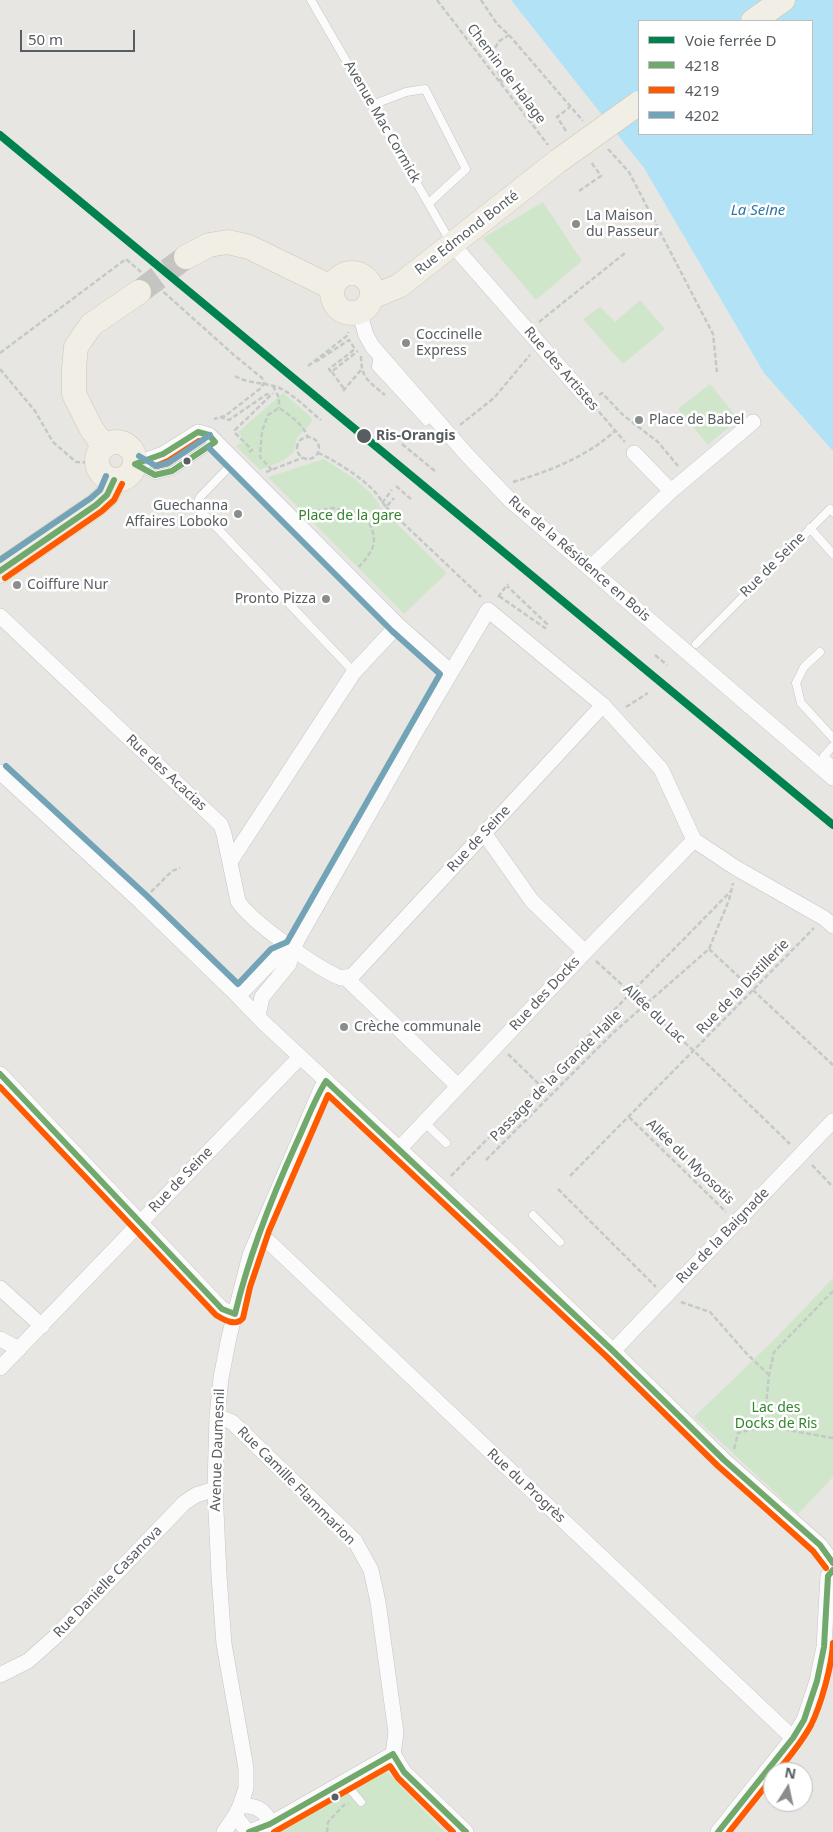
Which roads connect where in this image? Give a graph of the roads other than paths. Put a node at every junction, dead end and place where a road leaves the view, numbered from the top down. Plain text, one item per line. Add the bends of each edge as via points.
1 (311, 0) edge
2 (783, 0) edge
3 (754, 20) edge
4 (638, 104) edge
5 (372, 105) junction
6 (429, 203) junction
7 (452, 244) junction
8 (186, 257) tunnel mouth
9 (147, 284) tunnel mouth
10 (333, 288) junction
11 (365, 304) junction
12 (378, 354) junction
13 (586, 398) road end
14 (426, 421) dead end
15 (753, 422) dead end
16 (215, 442) junction
17 (634, 453) road end
18 (234, 462) junction
19 (105, 464) junction
20 (135, 464) junction
21 (671, 491) junction
22 (831, 510) edge
23 (810, 528) junction
24 (833, 554) edge
25 (590, 568) junction
26 (0, 570) edge
27 (0, 616) edge
28 (398, 625) junction
29 (696, 644) dead end
30 (820, 652) dead end
31 (354, 672) junction
32 (451, 672) junction
33 (603, 706) junction
34 (833, 738) edge
35 (833, 746) edge
36 (833, 765) edge
37 (0, 772) edge
38 (833, 778) edge
39 (484, 833) junction
40 (694, 840) junction
41 (230, 862) junction
42 (829, 922) edge
43 (293, 949) junction
44 (585, 952) junction
45 (346, 978) junction
46 (238, 996) junction
47 (258, 1016) junction
48 (300, 1057) junction
49 (0, 1074) edge
50 (326, 1081) junction
51 (458, 1086) junction
52 (833, 1121) edge
53 (424, 1122) junction
54 (446, 1143) dead end
55 (399, 1149) junction
56 (533, 1215) dead end
57 (140, 1223) junction
58 (258, 1237) junction
59 (560, 1242) dead end
60 (0, 1288) edge
61 (235, 1314) junction
62 (42, 1326) junction
63 (0, 1339) edge
64 (18, 1349) junction
65 (613, 1351) junction
66 (0, 1368) edge
67 (217, 1416) junction
68 (215, 1489) junction
69 (833, 1563) edge
70 (833, 1570) edge
71 (0, 1675) edge
72 (793, 1738) junction
73 (393, 1754) junction
74 (344, 1782) junction
75 (361, 1802) road end
76 (237, 1811) junction
77 (268, 1819) junction
78 (224, 1832) edge
79 (249, 1832) edge
80 (466, 1832) edge
81 (718, 1832) edge

1 - 5 lane, Avenue Mac Cormick
2 - 3 main road
4 - 7 main road, Rue Edmond Bonté, bridge
5 - 6 lane, Avenue Mac Cormick
5 - 6 lane via 406,92 425,89 466,170
6 - 7 lane, Avenue Mac Cormick
7 - 11 main road, Rue Edmond Bonté via 399,286
7 - 13 street, Rue des Artistes
8 - 10 main road via 209,245 228,242 249,247
9 - 19 main road via 91,325 76,347 74,394
10 - 11 main road via 332,295 340,310 348,313
10 - 11 main road via 340,277 348,274 361,276 372,290
11 - 12 street, Rue de la Résidence en Bois via 366,334
12 - 14 lane via 376,367
12 - 25 street, Rue de la Résidence en Bois via 497,487
15 - 21 street
16 - 18 street
16 - 20 street via 209,435 198,432 163,454
16 - 20 lane via 172,471 154,475
17 - 21 street
18 - 28 street
18 - 31 lane via 200,497 199,509
19 - 20 main road via 120,480 130,475
19 - 20 main road via 114,443 126,445 134,453
19 - 26 main road via 107,495
21 - 25 street
22 - 23 lane, Rue de Seine
23 - 24 lane
23 - 29 lane, Rue de Seine
25 - 38 street, Rue de la Résidence en Bois
27 - 41 street, Rue des Acacias via 220,825
28 - 31 street
28 - 32 street
30 - 34 lane via 804,667 796,683 801,703
31 - 41 street
32 - 33 street via 487,605
32 - 43 street
33 - 39 street, Rue de Seine
33 - 40 street via 662,769
35 - 36 lane via 824,756
37 - 46 street
39 - 44 street via 532,901
39 - 45 street, Rue de Seine via 352,976
40 - 42 street
40 - 44 street, Rue des Docks
41 - 43 street, Rue des Acacias via 243,910
43 - 45 street via 336,976
43 - 46 street via 277,956
43 - 47 street via 289,964 262,997
44 - 51 street, Rue des Docks
45 - 51 street
46 - 47 street
47 - 48 street
48 - 50 street
48 - 57 street, Rue de Seine
49 - 57 street
50 - 55 street
50 - 58 street, Avenue Daumesnil
51 - 53 street, Rue des Docks
52 - 65 street, Rue de la Baignade
53 - 54 lane
53 - 55 street, Rue des Docks
55 - 65 street
56 - 59 lane
57 - 61 street via 222,1309
57 - 62 street, Rue de Seine
58 - 61 street, Avenue Daumesnil
58 - 72 street, Rue du Progrès via 269,1242
60 - 62 street
61 - 67 street, Avenue Daumesnil via 228,1337
62 - 64 street, Rue de Seine
63 - 64 street
64 - 66 street, Rue de Seine
65 - 69 street via 724,1460 820,1545
67 - 68 street, Avenue Daumesnil
67 - 73 street, Rue Camille Flammarion via 232,1422 355,1541 371,1570 396,1733
68 - 71 street, Rue Danielle Casanova via 184,1503 56,1636 28,1661
68 - 76 street, Avenue Daumesnil via 224,1644 246,1768 246,1788
70 - 72 street via 828,1576 824,1647 817,1680 804,1720
72 - 81 street
73 - 74 street
73 - 80 street via 404,1772
74 - 75 lane
74 - 77 street via 286,1814
76 - 77 street via 252,1805
76 - 78 street, Avenue Daumesnil
76 - 79 street
77 - 79 street

